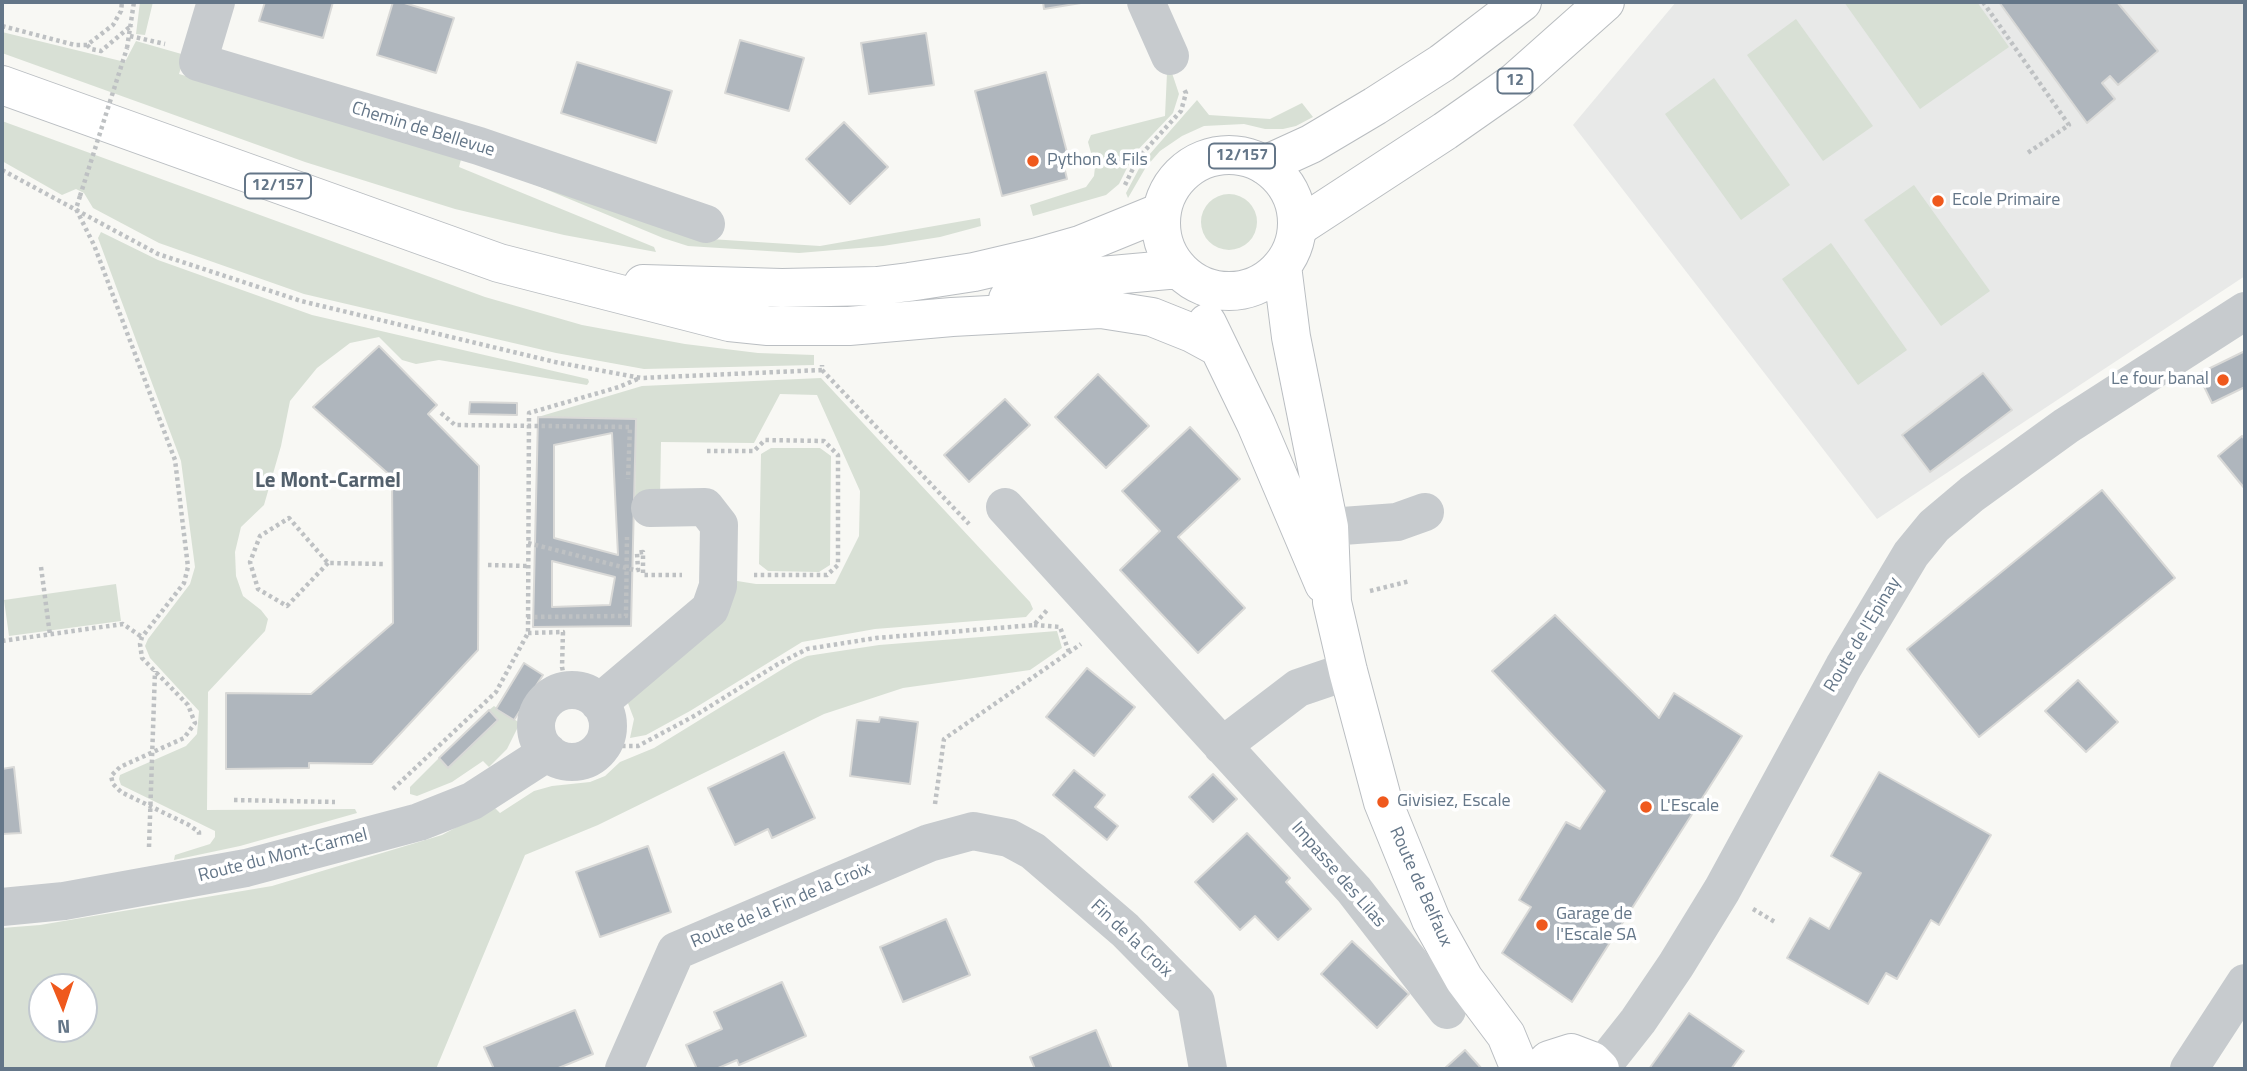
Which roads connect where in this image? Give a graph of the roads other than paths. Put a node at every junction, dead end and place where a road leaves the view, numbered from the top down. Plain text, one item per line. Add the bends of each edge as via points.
1 (215, 2) edge
2 (1146, 2) edge
3 (1522, 2) edge
4 (1605, 2) edge
5 (1170, 55) road end
6 (2, 85) edge
7 (1265, 165) junction
8 (1161, 212) junction
9 (706, 224) dead end
10 (1298, 228) junction
11 (1282, 266) junction
12 (1183, 273) junction
13 (557, 279) junction
14 (2245, 311) edge
15 (952, 317) junction
16 (1216, 346) junction
17 (1005, 507) dead end
18 (635, 510) road end
19 (1425, 512) dead end
20 (1329, 527) junction
21 (1345, 598) junction
22 (1348, 671) junction
23 (591, 710) junction
24 (1222, 746) junction
25 (548, 752) junction
26 (1009, 838) joint
27 (2, 907) edge
28 (2245, 983) edge
29 (1447, 1010) dead end
30 (1513, 1052) edge
31 (1550, 1062) edge
32 (624, 1069) edge
33 (1208, 1069) edge
34 (1600, 1069) edge
35 (2189, 1069) edge

1 - 9 street, Chemin de Bellevue via 198,62 479,146
2 - 5 street
3 - 7 main road via 1442,63 1375,106
4 - 10 main road, 12 via 1515,82
6 - 13 main road, 12/157 via 473,254
7 - 8 main road, 12/157 via 1239,156 1205,159 1180,175 1167,192
7 - 10 main road, 12/157 via 1280,177 1294,199
8 - 12 main road via 1163,244
8 - 13 main road, 12/157 via 1038,257 964,274 877,286 736,288
10 - 11 main road
11 - 12 main road via 1262,284 1232,291 1216,290
11 - 20 main road, Route de Belfaux
12 - 15 main road via 1090,277
12 - 16 main road, Route de Belfaux
13 - 15 main road, 12/157 via 729,322 768,326 849,326
14 - 34 street, Route de l'Epinay via 2066,426 1934,526 1911,554 1844,666 1676,965
15 - 16 main road via 1123,311 1167,323
16 - 21 main road, Route de Belfaux via 1256,424 1300,531
17 - 24 street, Impasse des Lilas via 1062,597 1108,621
18 - 23 street via 705,507 719,524 718,586 710,609
19 - 20 street via 1397,522
20 - 21 main road, Route de Belfaux
21 - 22 main road, Route de Belfaux
22 - 24 street via 1298,688
22 - 30 main road, Route de Belfaux via 1383,802 1431,920
23 - 25 street via 601,748 583,760 570,762
23 - 25 street via 556,693 546,700 539,710 536,733
24 - 29 street, Impasse des Lilas via 1354,890
25 - 27 street, Route du Mont-Carmel via 472,801 419,822 246,868 158,867 64,901
26 - 32 street, Route de la Fin de la Croix via 974,831 929,843 676,951
26 - 33 street, Fin de la Croix via 1032,851 1125,930 1196,1002
28 - 35 street
30 - 31 main road, Route de Belfaux via 1541,1046
31 - 34 main road, Route de Belfaux via 1570,1054 1592,1061

